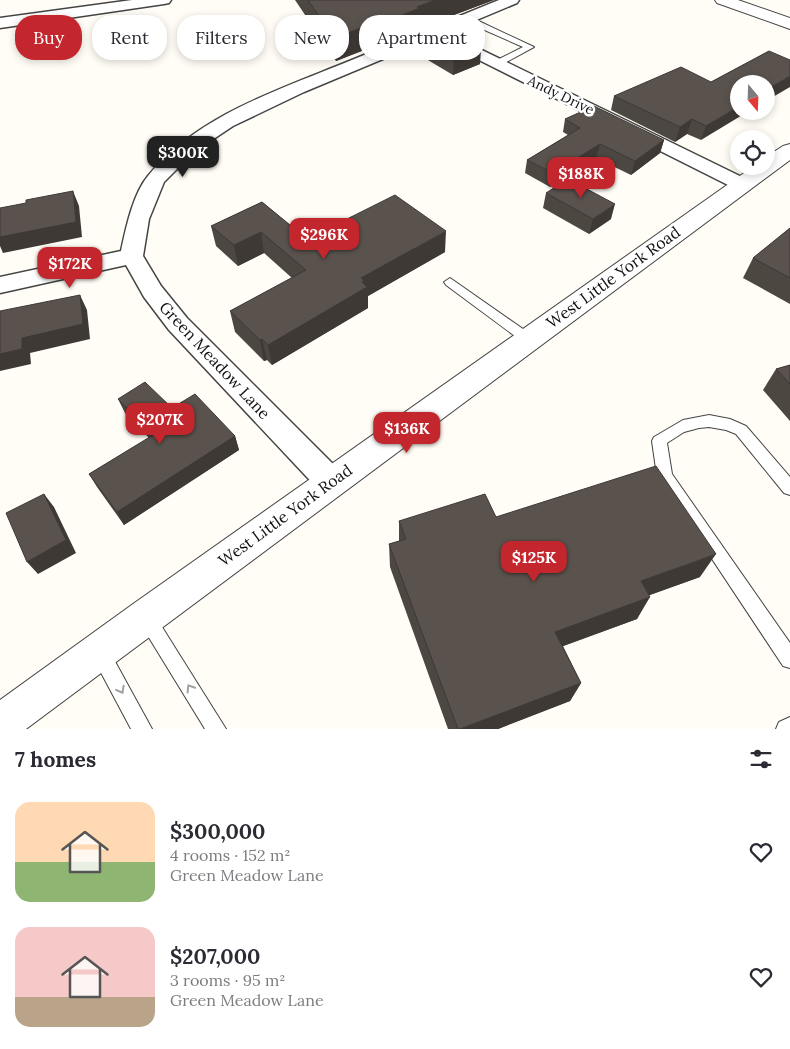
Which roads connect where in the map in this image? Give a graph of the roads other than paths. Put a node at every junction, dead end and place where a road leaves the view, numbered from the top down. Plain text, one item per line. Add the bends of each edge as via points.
1 (164, 0) edge
2 (512, 0) edge
3 (722, 0) edge
4 (476, 15) edge
5 (0, 23) edge
6 (790, 24) edge
7 (485, 27) edge
8 (485, 58) edge
9 (366, 60) edge
10 (498, 64) junction
11 (790, 150) edge
12 (741, 184) junction
13 (132, 256) junction
14 (450, 282) dead end
15 (0, 285) edge
16 (528, 339) junction
17 (331, 482) junction
18 (790, 488) edge
19 (146, 616) junction
20 (99, 652) junction
21 (790, 660) edge
22 (0, 724) edge
23 (790, 727) edge
24 (142, 729) edge
25 (216, 729) edge
26 (786, 729) edge

1 - 5 street
2 - 4 street
3 - 6 street
7 - 10 lane via 530,47
8 - 10 street, Andy Drive
9 - 13 street via 226,122 187,148 155,180 138,219
10 - 12 street, Andy Drive
11 - 12 street, West Little York Road
12 - 16 street, West Little York Road
13 - 15 street
13 - 17 street, Green Meadow Lane via 152,291 178,324
14 - 16 lane
16 - 17 street, West Little York Road
17 - 19 street, West Little York Road
18 - 21 lane via 741,430 730,424 703,420 691,422 659,440 665,476
19 - 20 street, West Little York Road
25 -> 19 lane
20 - 22 street, West Little York Road
20 -> 24 lane
23 - 26 lane

